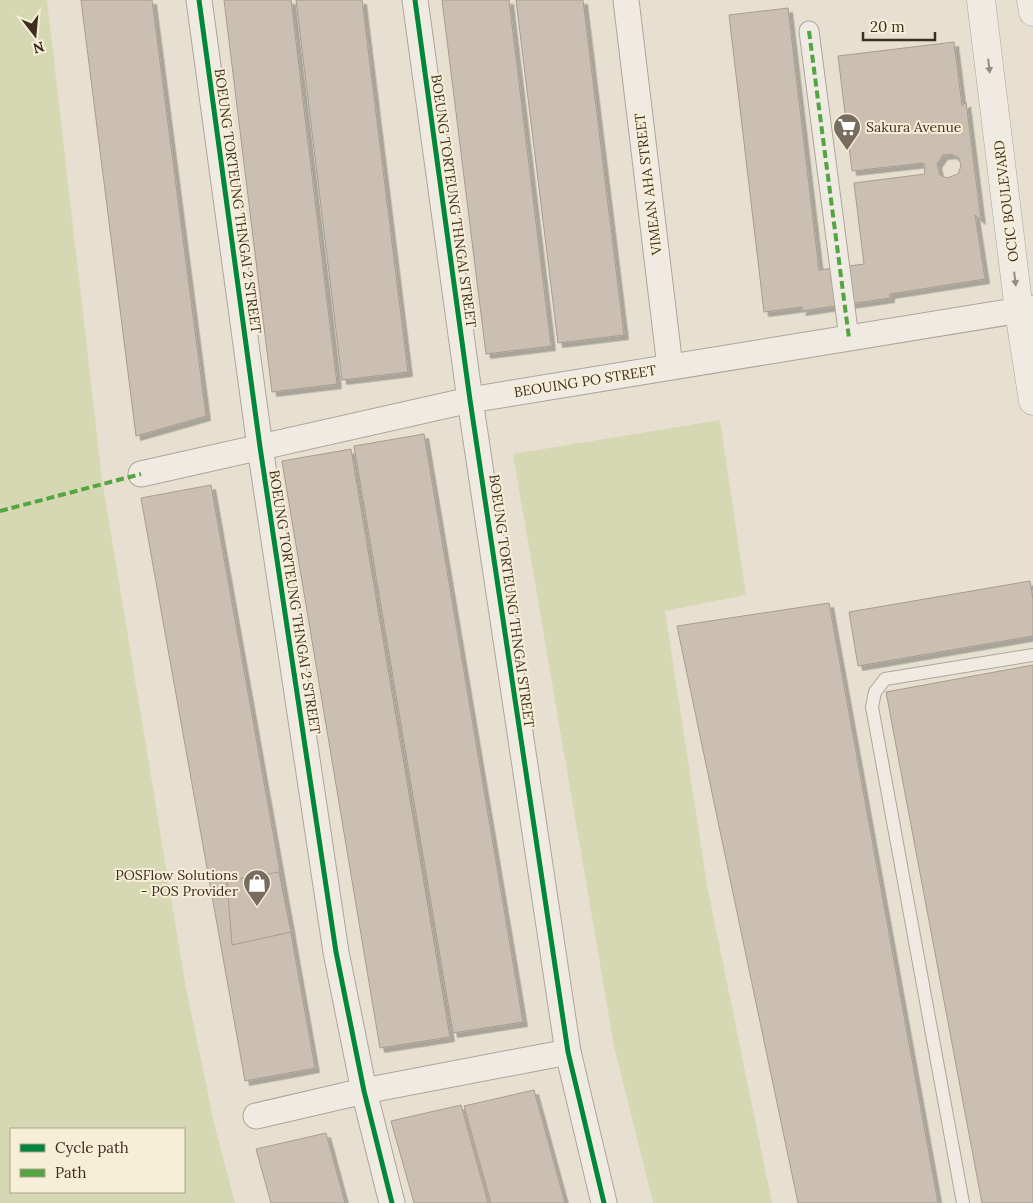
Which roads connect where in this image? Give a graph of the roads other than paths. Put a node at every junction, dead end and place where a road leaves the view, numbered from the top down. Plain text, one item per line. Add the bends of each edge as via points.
1 (199, 0) edge
2 (414, 0) edge
3 (626, 0) edge
4 (981, 0) edge
5 (1032, 0) edge
6 (1033, 12) edge
7 (809, 31) dead end
8 (1026, 309) edge
9 (849, 338) junction
10 (670, 367) junction
11 (470, 400) junction
12 (1033, 401) edge
13 (260, 447) junction
14 (141, 474) dead end
15 (1033, 655) edge
16 (568, 1052) junction
17 (364, 1091) junction
18 (256, 1116) dead end
19 (392, 1203) edge
20 (604, 1203) edge
21 (963, 1203) edge

1 - 13 street, BOEUNG TORTEUNG THNGAI 2 STREET
2 - 11 street, BOEUNG TORTEUNG THNGAI STREET
3 - 10 street, VIMEAN AHA STREET
4 -> 8 street, OCIC BOULEVARD
5 - 6 street
7 - 9 street
8 - 9 street, BEOUING PO STREET
8 - 12 street, OCIC BOULEVARD
9 - 10 street, BEOUING PO STREET
10 - 11 street, BEOUING PO STREET
11 - 13 street, BEOUING PO STREET
11 - 16 street, BOEUNG TORTEUNG THNGAI STREET
13 - 14 street, BEOUING PO STREET
13 - 17 street, BOEUNG TORTEUNG THNGAI 2 STREET via 336,952
15 - 21 lane via 885,679 875,692 872,708
16 - 17 street
16 - 20 street, BOEUNG TORTEUNG THNGAI STREET
17 - 18 street
17 - 19 street, BOEUNG TORTEUNG THNGAI 2 STREET

